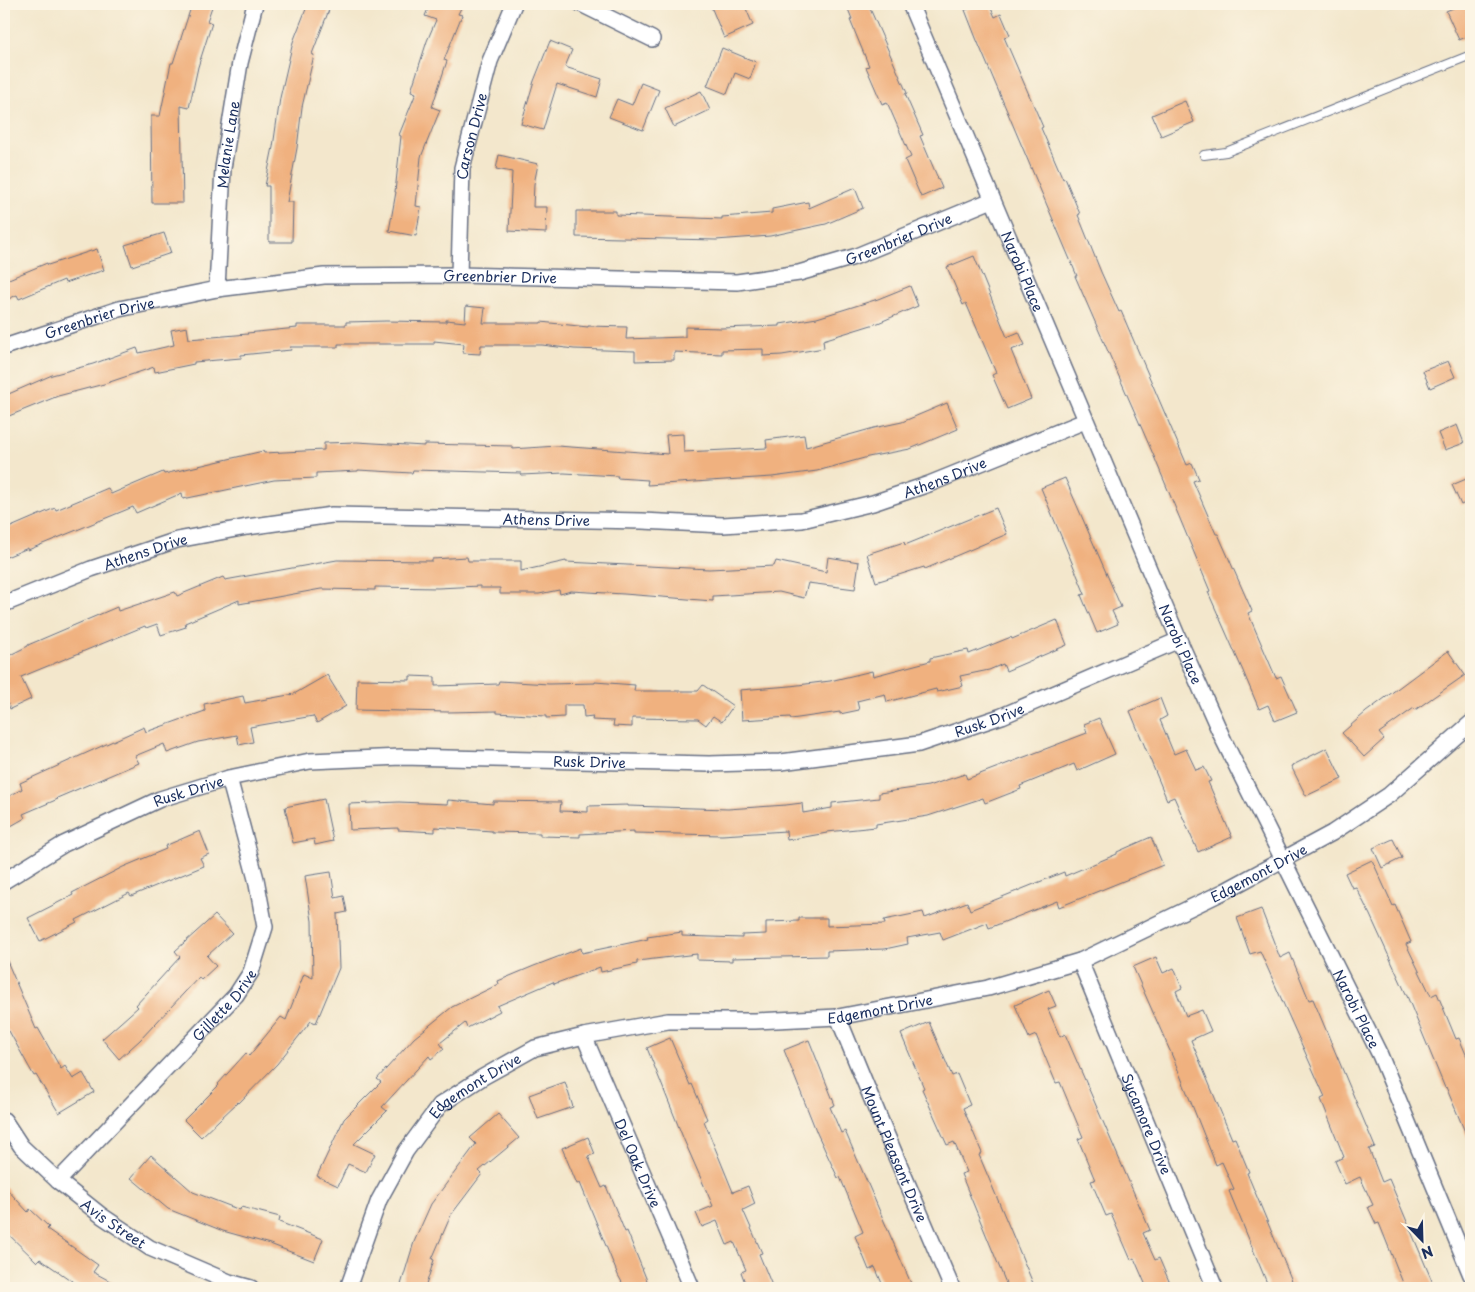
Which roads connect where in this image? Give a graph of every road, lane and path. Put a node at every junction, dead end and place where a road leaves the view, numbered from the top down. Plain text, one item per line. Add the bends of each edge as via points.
1 (255, 4) edge
2 (514, 4) edge
3 (581, 4) edge
4 (910, 4) edge
5 (652, 39) dead end
6 (1471, 56) edge
7 (1204, 155) dead end
8 (992, 200) junction
9 (459, 275) junction
10 (217, 289) junction
11 (4, 348) edge
12 (1085, 421) junction
13 (4, 604) edge
14 (1179, 640) junction
15 (1471, 723) edge
16 (229, 778) junction
17 (1282, 859) junction
18 (4, 881) edge
19 (1080, 961) junction
20 (838, 1017) junction
21 (584, 1036) junction
22 (4, 1120) edge
23 (58, 1181) junction
24 (1471, 1275) edge
25 (251, 1288) edge
26 (348, 1288) edge
27 (692, 1288) edge
28 (952, 1288) edge
29 (1214, 1288) edge

1 - 10 street, Melanie Lane via 240,63 223,168
2 - 9 street, Carson Drive via 490,61 462,168
3 - 5 street
4 - 8 street, Narobi Place
6 - 7 lane via 1226,152
8 - 9 street, Greenbrier Drive via 854,257 799,272 737,282
8 - 12 street, Narobi Place
9 - 10 street, Greenbrier Drive via 324,276
10 - 11 street, Greenbrier Drive via 119,309
12 - 13 street, Athens Drive via 929,484 873,503 802,520 723,525 332,515 176,540
12 - 14 street, Narobi Place
14 - 16 street, Rusk Drive via 1002,716 919,744 781,762 709,764 402,757 310,761
14 - 17 street, Narobi Place
15 - 17 street, Edgemont Drive via 1388,795 1332,833
16 - 18 street, Rusk Drive via 160,799 64,844
16 - 23 street, Gillette Drive via 256,879 265,927 251,972 236,994
17 - 19 street, Edgemont Drive via 1225,891
17 - 24 street, Narobi Place via 1380,1055
19 - 20 street, Edgemont Drive via 988,988
19 - 29 street, Sycamore Drive
20 - 21 street, Edgemont Drive via 755,1022 668,1021
20 - 28 street, Mount Pleasant Drive
21 - 26 street, Edgemont Drive via 534,1048 440,1104 406,1151 379,1200
21 - 27 street, Del Oak Drive
22 - 23 street, Avis Street via 22,1146
23 - 25 street, Avis Street via 150,1248 229,1282

